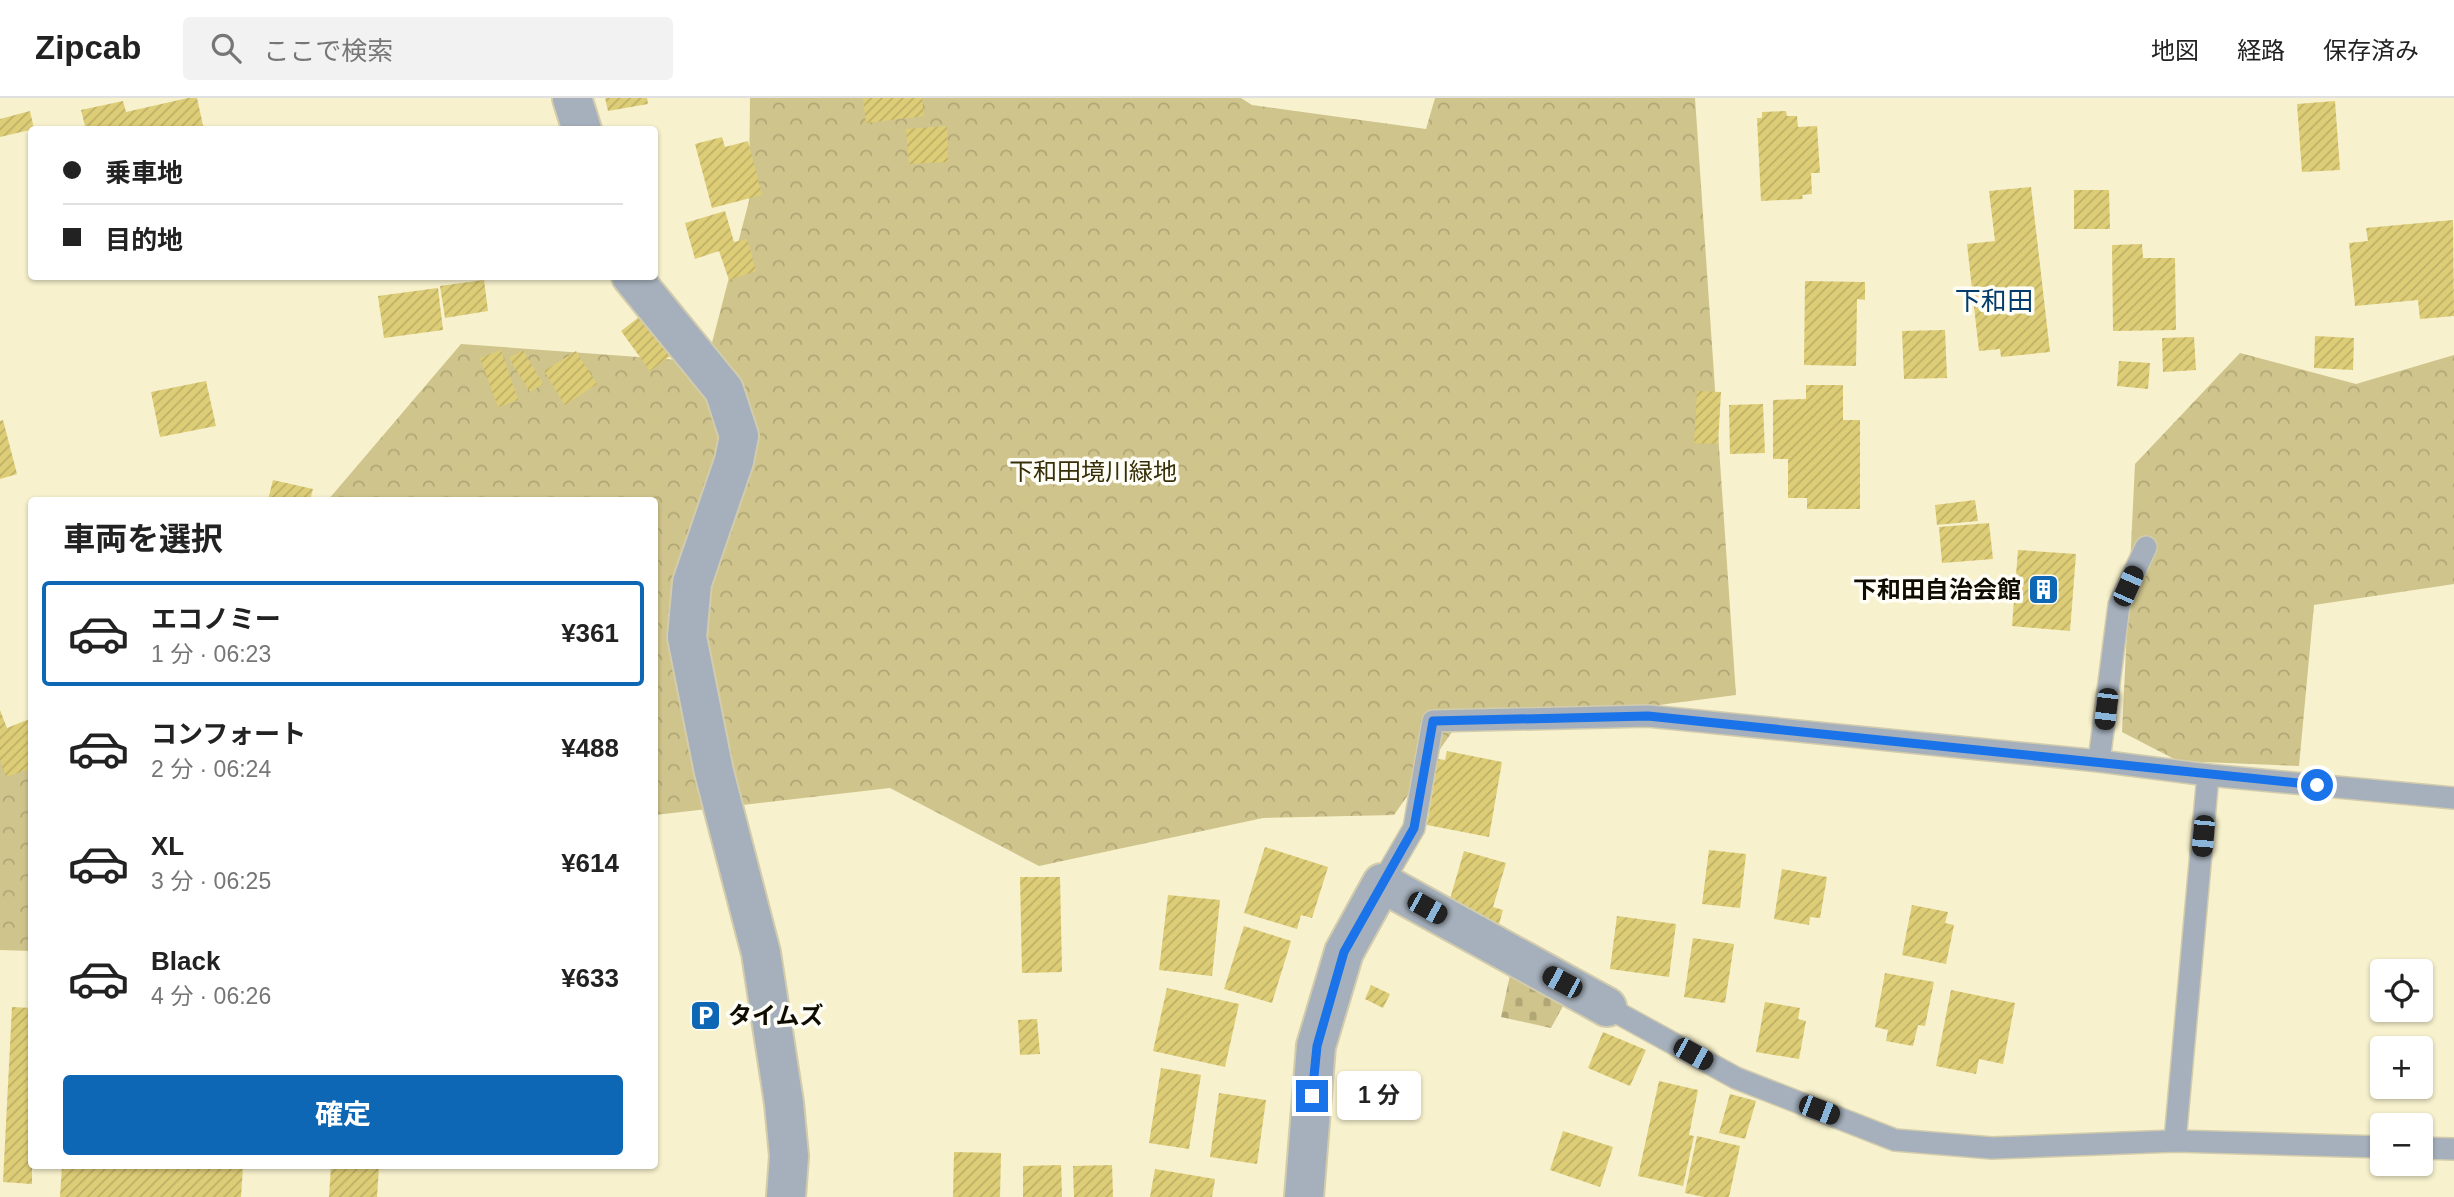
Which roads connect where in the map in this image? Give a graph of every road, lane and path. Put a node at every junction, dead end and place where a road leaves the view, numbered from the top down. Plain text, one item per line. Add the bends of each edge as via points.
1 (572, 98) edge
2 (581, 126) edge
3 (634, 280) edge
4 (2146, 547) dead end
5 (2099, 761) junction
6 (2208, 775) junction
7 (2454, 798) edge
8 (1381, 883) junction
9 (1607, 1007) joint
10 (2175, 1140) junction
11 (2370, 1147) edge
12 (2433, 1148) edge
13 (2454, 1149) edge
14 (786, 1197) edge
15 (1304, 1197) edge

1 - 2 street
3 - 14 street via 724,390 738,436 734,461 692,583 687,637 714,772 761,953 784,1103 789,1156
4 - 5 lane via 2119,605
5 - 6 lane
5 - 8 lane via 1648,716 1433,721 1414,828
6 - 7 lane
6 - 10 lane
8 - 9 street
8 - 15 street via 1344,952 1317,1046
9 - 10 lane via 1736,1078 1895,1140 1992,1148
10 - 11 lane
12 - 13 lane

